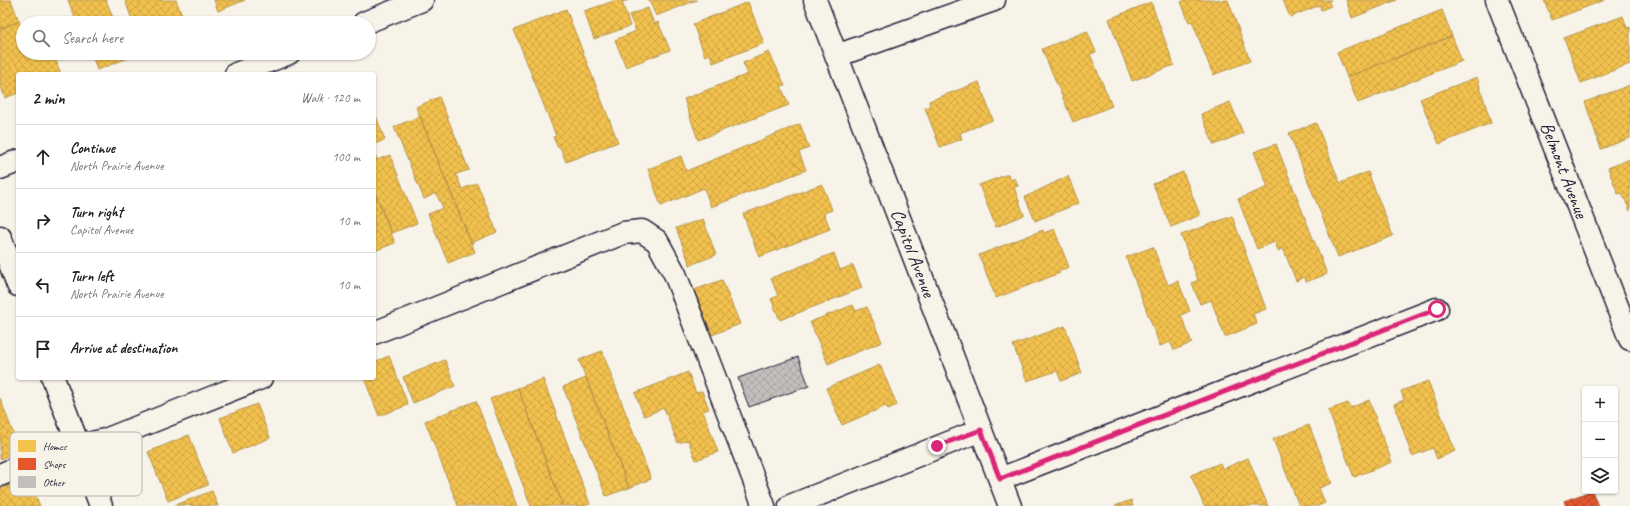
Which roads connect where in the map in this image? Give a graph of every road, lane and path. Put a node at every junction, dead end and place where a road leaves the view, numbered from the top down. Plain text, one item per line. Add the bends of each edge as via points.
1 (422, 0) edge
2 (815, 0) edge
3 (994, 0) edge
4 (1497, 0) edge
5 (376, 18) edge
6 (836, 56) junction
7 (271, 60) edge
8 (241, 72) edge
9 (16, 161) edge
10 (0, 168) edge
11 (0, 237) edge
12 (16, 280) edge
13 (1437, 309) dead end
14 (376, 332) edge
15 (1630, 339) edge
16 (54, 380) edge
17 (256, 380) edge
18 (981, 430) junction
19 (73, 432) edge
20 (125, 432) edge
21 (10, 470) edge
22 (0, 474) edge
23 (1000, 479) junction
24 (97, 496) edge
25 (101, 506) edge
26 (764, 506) edge
27 (790, 506) edge
28 (1010, 506) edge

1 - 5 street
2 - 6 street, Capitol Avenue
3 - 6 street
4 - 15 street, Belmont Avenue
6 - 18 street, Capitol Avenue
7 - 8 street
9 - 10 street
11 - 12 street
13 - 23 street
14 - 26 street via 623,233 642,231 657,241 675,274
16 - 19 street
17 - 20 street
18 - 23 street, Capitol Avenue
18 - 27 street
21 - 22 street
23 - 28 street, Capitol Avenue
24 - 25 street

